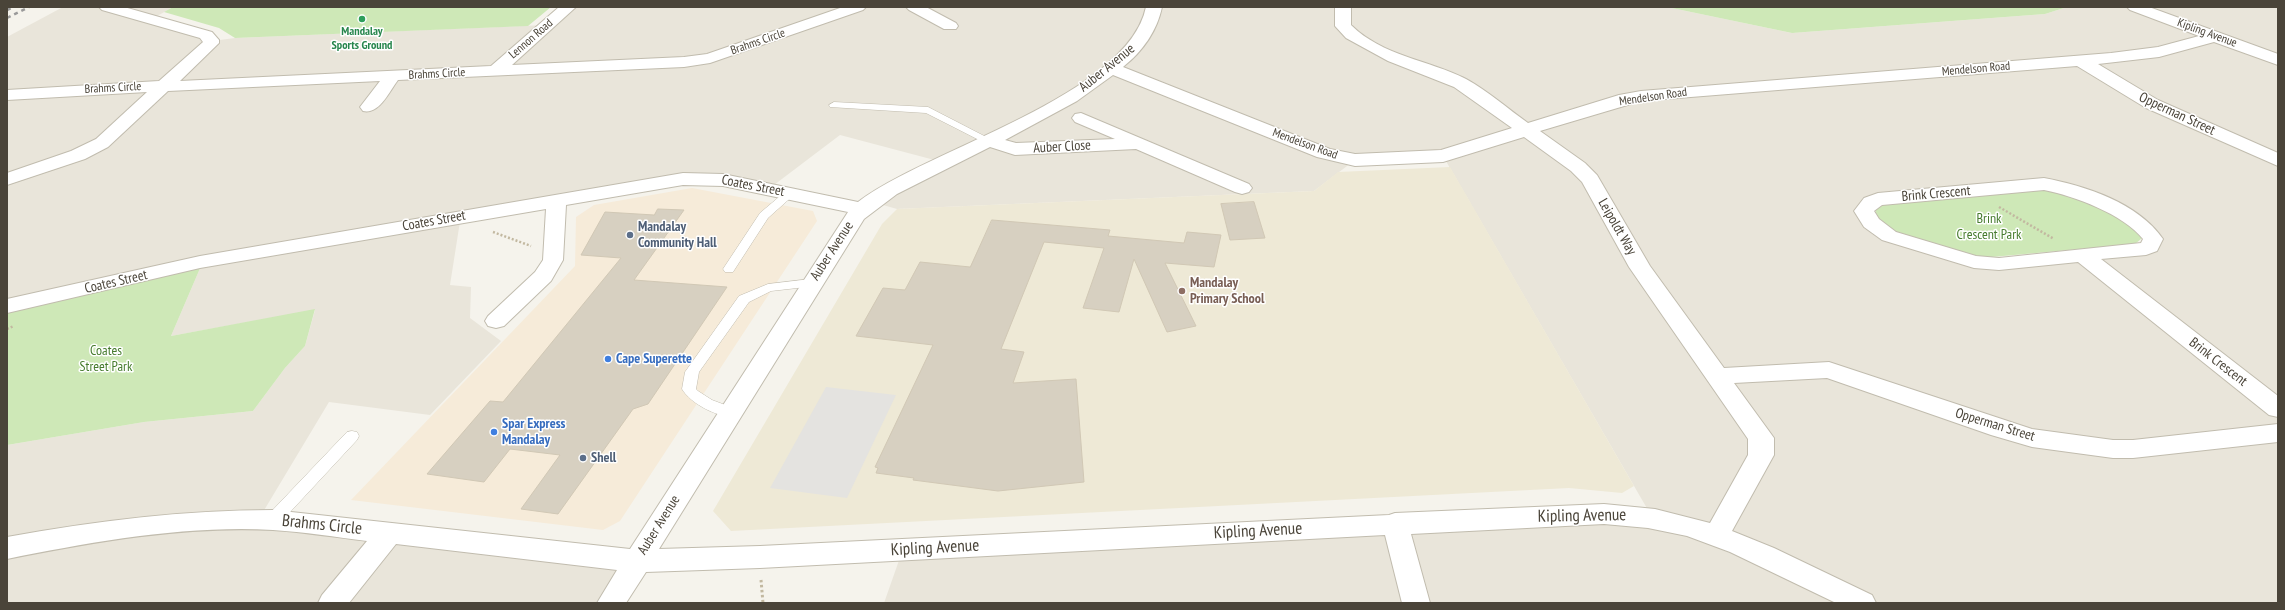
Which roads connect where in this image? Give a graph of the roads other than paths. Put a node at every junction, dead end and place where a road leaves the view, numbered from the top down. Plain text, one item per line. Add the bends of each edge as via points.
1 (108, 7) edge
2 (568, 7) edge
3 (858, 7) edge
4 (914, 7) edge
5 (1154, 7) edge
6 (1343, 7) edge
7 (2135, 7) edge
8 (950, 26) dead end
9 (2217, 36) junction
10 (2278, 60) edge
11 (2081, 61) junction
12 (1111, 68) junction
13 (495, 71) junction
14 (393, 76) junction
15 (166, 86) junction
16 (7, 95) edge
17 (834, 105) dead end
18 (369, 107) dead end
19 (1081, 118) dead end
20 (1527, 130) junction
21 (987, 140) junction
22 (1139, 143) junction
23 (2278, 160) edge
24 (7, 179) edge
25 (1242, 188) dead end
26 (790, 193) junction
27 (556, 200) junction
28 (862, 209) junction
29 (2082, 256) junction
30 (729, 269) dead end
31 (812, 283) junction
32 (7, 306) edge
33 (496, 321) dead end
34 (1718, 376) junction
35 (2278, 409) edge
36 (731, 412) junction
37 (2278, 433) edge
38 (352, 436) dead end
39 (274, 520) junction
40 (1395, 523) junction
41 (389, 533) junction
42 (1716, 536) junction
43 (7, 548) edge
44 (637, 561) junction
45 (332, 603) edge
46 (611, 603) edge
47 (1416, 603) edge
48 (1862, 603) edge

1 - 15 street via 206,35 211,40 209,47
2 - 13 street, Lennon Road
3 - 13 street, Brahms Circle via 700,60
4 - 8 street
5 - 12 street, Auber Avenue via 1148,27 1140,40
6 - 20 street, Leipoldt Way via 1343,26 1352,35 1394,58 1460,83
7 - 9 street, Kipling Avenue
9 - 10 street, Kipling Avenue
9 - 11 street, Mendelson Road via 2159,52
11 - 20 street, Mendelson Road via 1641,96
11 - 23 street, Opperman Street via 2152,104
12 - 20 street, Mendelson Road via 1324,153 1343,158 1368,160 1443,156
12 - 21 street, Auber Avenue via 1054,106
13 - 14 street, Brahms Circle
14 - 15 street, Brahms Circle
14 - 18 street
15 - 16 street, Brahms Circle
15 - 24 street via 96,147
17 - 21 lane via 928,110
19 - 22 street, Auber Close
20 - 34 street, Leipoldt Way via 1587,175 1640,267
21 - 22 street, Auber Close via 1016,149
21 - 28 street, Auber Avenue via 888,191
22 - 25 street, Auber Close
26 - 27 street, Coates Street via 701,178
26 - 28 street, Coates Street
26 - 30 lane via 764,216
27 - 32 street, Coates Street via 200,262
27 - 33 street via 553,260 549,268
28 - 31 street, Auber Avenue via 851,221
29 - 29 street, Brink Crescent via 1999,264 1974,262 1889,236 1871,224 1864,211 1871,202 1878,199 2044,184 2067,188 2090,197 2136,222 2150,233 2153,239 2146,249
29 - 35 street, Brink Crescent
31 - 36 street, Auber Avenue
31 - 36 lane via 770,286 744,299 692,372 689,389 694,396
34 - 37 street, Opperman Street via 1829,370 2018,435 2113,449 2154,448
34 - 42 street, Leipoldt Way via 1758,433 1763,450
36 - 44 street, Auber Avenue
38 - 39 lane
39 - 41 street, Brahms Circle
39 - 43 street, Brahms Circle via 105,531
40 - 42 street, Kipling Avenue via 1604,514 1662,520
40 - 44 street, Kipling Avenue via 768,557
40 - 47 street
41 - 44 street, Brahms Circle
41 - 45 street
42 - 48 street, Kipling Avenue via 1756,552
44 - 46 street, Auber Avenue

